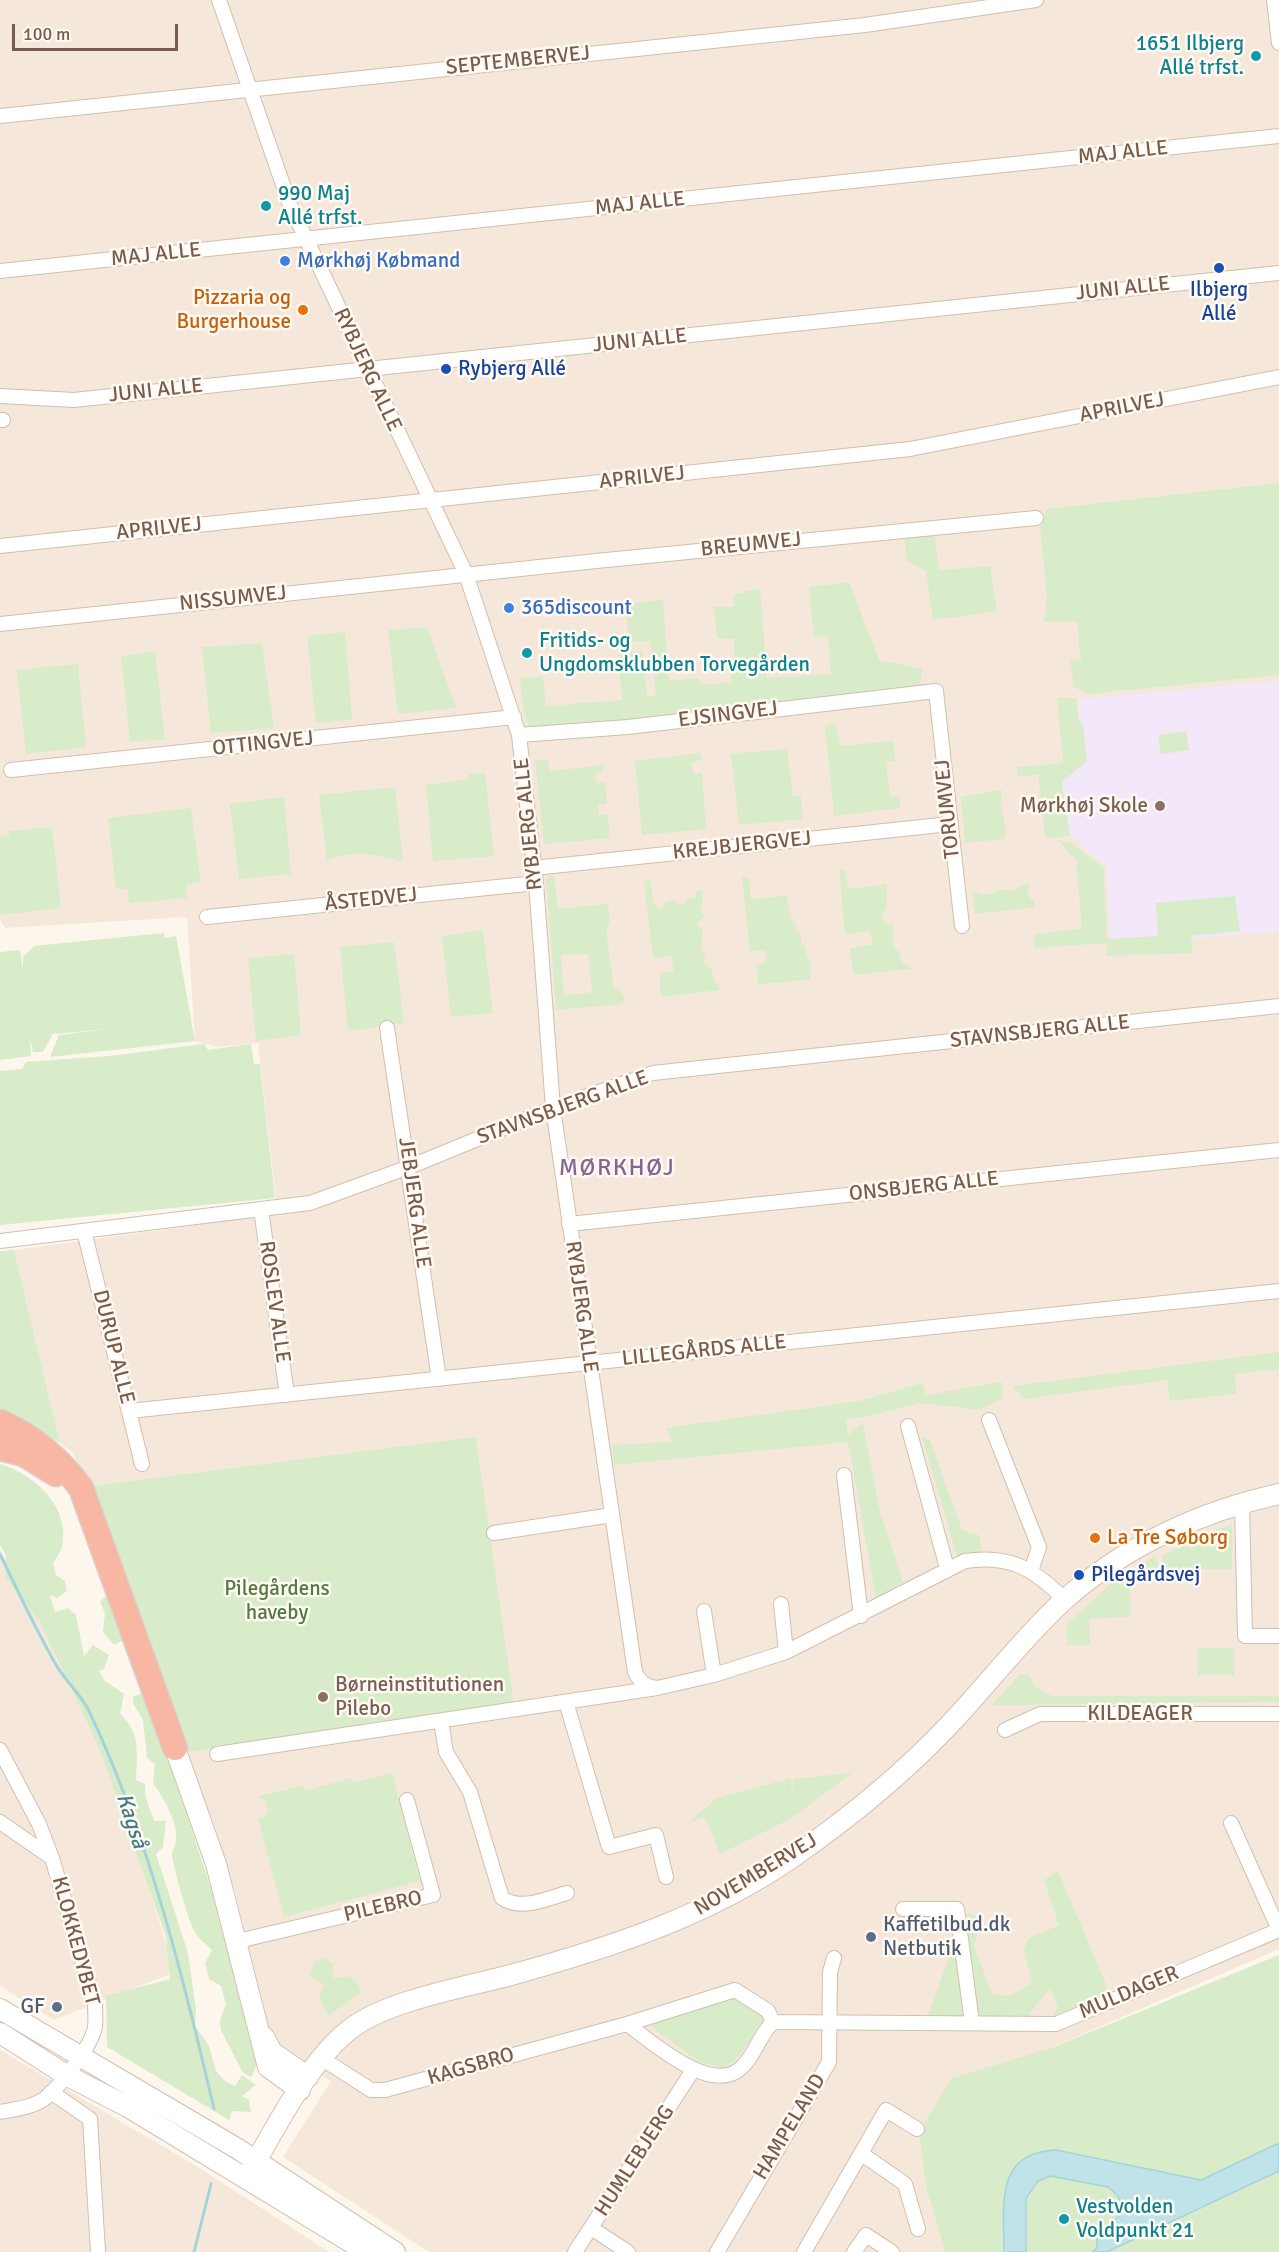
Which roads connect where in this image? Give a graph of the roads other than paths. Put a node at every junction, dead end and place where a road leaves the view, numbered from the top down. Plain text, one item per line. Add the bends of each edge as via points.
1 (219, 0) edge
2 (1036, 0) edge
3 (1274, 0) edge
4 (1279, 43) edge
5 (249, 89) junction
6 (0, 116) edge
7 (1279, 136) edge
8 (305, 240) junction
9 (0, 271) edge
10 (1279, 273) edge
11 (366, 370) junction
12 (1279, 377) edge
13 (0, 396) edge
14 (429, 501) junction
15 (1036, 518) dead end
16 (0, 546) edge
17 (466, 574) junction
18 (0, 624) edge
19 (936, 691) joint
20 (514, 717) junction
21 (519, 735) junction
22 (11, 770) dead end
23 (950, 824) junction
24 (534, 868) junction
25 (536, 883) junction
26 (207, 917) dead end
27 (962, 926) dead end
28 (1279, 1006) edge
29 (387, 1028) dead end
30 (553, 1108) junction
31 (1279, 1150) edge
32 (409, 1167) junction
33 (261, 1209) junction
34 (568, 1224) junction
35 (84, 1231) junction
36 (0, 1241) edge
37 (1279, 1291) edge
38 (589, 1363) junction
39 (439, 1379) junction
40 (287, 1395) junction
41 (129, 1412) junction
42 (989, 1420) dead end
43 (0, 1422) edge
44 (908, 1426) dead end
45 (0, 1448) edge
46 (142, 1464) dead end
47 (844, 1475) dead end
48 (1279, 1494) edge
49 (1242, 1503) junction
50 (87, 1509) junction
51 (612, 1515) junction
52 (494, 1533) dead end
53 (947, 1568) junction
54 (1031, 1571) junction
55 (1065, 1600) junction
56 (781, 1604) dead end
57 (704, 1611) dead end
58 (861, 1616) junction
59 (1279, 1636) edge
60 (786, 1652) junction
61 (714, 1675) junction
62 (657, 1688) junction
63 (566, 1702) junction
64 (1279, 1714) edge
65 (441, 1721) junction
66 (1005, 1730) dead end
67 (175, 1748) joint
68 (0, 1750) edge
69 (217, 1754) dead end
70 (407, 1800) dead end
71 (0, 1822) edge
72 (1231, 1823) dead end
73 (52, 1858) junction
74 (666, 1877) dead end
75 (567, 1893) dead end
76 (903, 1909) dead end
77 (1279, 1930) edge
78 (238, 1941) junction
79 (834, 1958) dead end
80 (0, 2009) edge
81 (829, 2021) junction
82 (773, 2022) junction
83 (972, 2023) junction
84 (627, 2024) junction
85 (0, 2033) edge
86 (79, 2057) junction
87 (321, 2058) junction
88 (693, 2070) junction
89 (66, 2075) junction
90 (304, 2084) junction
91 (51, 2092) junction
92 (0, 2112) edge
93 (917, 2129) dead end
94 (862, 2154) junction
95 (257, 2161) junction
96 (247, 2178) junction
97 (591, 2228) junction
98 (918, 2229) dead end
99 (98, 2252) edge
100 (367, 2252) edge
101 (394, 2252) edge
102 (575, 2252) edge
103 (628, 2252) edge
104 (717, 2252) edge
105 (804, 2252) edge
106 (854, 2252) edge
107 (892, 2252) edge

1 - 5 street, RYBJERG ALLE
2 - 5 street, SEPTEMBERVEJ via 853,26
3 - 4 street
5 - 6 street, SEPTEMBERVEJ
5 - 8 street, RYBJERG ALLE
7 - 8 street, MAJ ALLE
8 - 9 street, MAJ ALLE
8 - 11 street, RYBJERG ALLE
10 - 11 street, JUNI ALLE
11 - 13 street, JUNI ALLE via 74,400
11 - 14 street, RYBJERG ALLE
12 - 14 street, APRILVEJ via 910,449
14 - 16 street, APRILVEJ
14 - 17 street, RYBJERG ALLE
15 - 17 street, BREUMVEJ
17 - 18 street, NISSUMVEJ
17 - 20 street, RYBJERG ALLE
19 - 21 street, EJSINGVEJ via 628,727
19 - 23 street, TORUMVEJ
20 - 21 street, RYBJERG ALLE
20 - 22 street, OTTINGVEJ
21 - 24 street, RYBJERG ALLE
23 - 24 street, KREJBJERGVEJ
23 - 27 street, TORUMVEJ
24 - 25 street, RYBJERG ALLE
25 - 26 street, ÅSTEDVEJ
25 - 30 street, RYBJERG ALLE
28 - 30 street, STAVNSBJERG ALLE via 653,1073
29 - 32 street, JEBJERG ALLE
30 - 32 street, STAVNSBJERG ALLE
30 - 34 street, RYBJERG ALLE
31 - 34 street, ONSBJERG ALLE
32 - 33 street, STAVNSBJERG ALLE via 310,1203
32 - 39 street, JEBJERG ALLE
33 - 35 street, STAVNSBJERG ALLE
33 - 40 street, ROSLEV ALLE
34 - 38 street, RYBJERG ALLE
35 - 36 street, STAVNSBJERG ALLE
35 - 41 street, DURUP ALLE
37 - 38 street, LILLEGÅRDS ALLE
38 - 39 street, LILLEGÅRDS ALLE
38 - 51 street, RYBJERG ALLE
39 - 40 street, LILLEGÅRDS ALLE
40 - 41 street, LILLEGÅRDS ALLE
41 - 46 street, DURUP ALLE
42 - 54 street via 1039,1547
43 - 50 highway via 25,1433 62,1462 81,1488
44 - 53 street
45 - 50 highway via 47,1466 68,1484
47 - 58 street
48 - 49 street, NOVEMBERVEJ
49 - 55 street, NOVEMBERVEJ via 1192,1520 1146,1543
49 - 59 street via 1245,1636
50 - 67 highway
51 - 52 street
51 - 62 street, RYBJERG ALLE via 635,1672 640,1681
53 - 54 street via 965,1561 992,1559
53 - 58 street
54 - 55 street
55 - 87 street, NOVEMBERVEJ via 950,1725 894,1778 791,1858 691,1914 623,1942 373,2016 353,2026
56 - 60 street
57 - 61 street
58 - 60 street
60 - 61 street
61 - 62 street
62 - 63 street
63 - 65 street
63 - 74 street via 609,1847 656,1835
64 - 66 street, KILDEAGER via 1040,1714
65 - 69 street
65 - 75 street via 446,1752 470,1792 502,1898 525,1905
67 - 78 street
68 - 73 street, KLOKKEDYBET via 39,1824
70 - 78 street, PILEBRO via 433,1895
71 - 73 street, KLOKKEDYBET
72 - 77 street, MULDAGER
73 - 86 street, KLOKKEDYBET via 95,2004 95,2027
76 - 83 street via 957,1909
77 - 83 street, MULDAGER via 1056,2024
78 - 90 street via 268,2067
79 - 81 street, HAMPELAND
80 - 86 street
81 - 82 street, MULDAGER
81 - 83 street, MULDAGER
81 - 104 street, HAMPELAND via 829,2062
82 - 84 street, KAGSBRO via 768,2011 735,1990
82 - 88 street via 741,2069 727,2075
84 - 87 street, KAGSBRO via 385,2090 371,2090
84 - 88 street
85 - 89 street
86 - 89 street, KLOKKEDYBET
86 - 95 street
87 - 90 street, NOVEMBERVEJ
88 - 97 street, HUMLEBJERG
89 - 91 street, KLOKKEDYBET
89 - 96 street
90 - 95 street, NOVEMBERVEJ
91 - 92 street, KLOKKEDYBET via 26,2108
91 - 99 street via 90,2119
93 - 94 street via 886,2110
94 - 98 street via 904,2184
94 - 105 street
95 - 96 street, NOVEMBERVEJ
95 - 101 street
96 - 100 street
97 - 102 street, HUMLEBJERG
97 - 103 street
106 - 107 street via 866,2235

